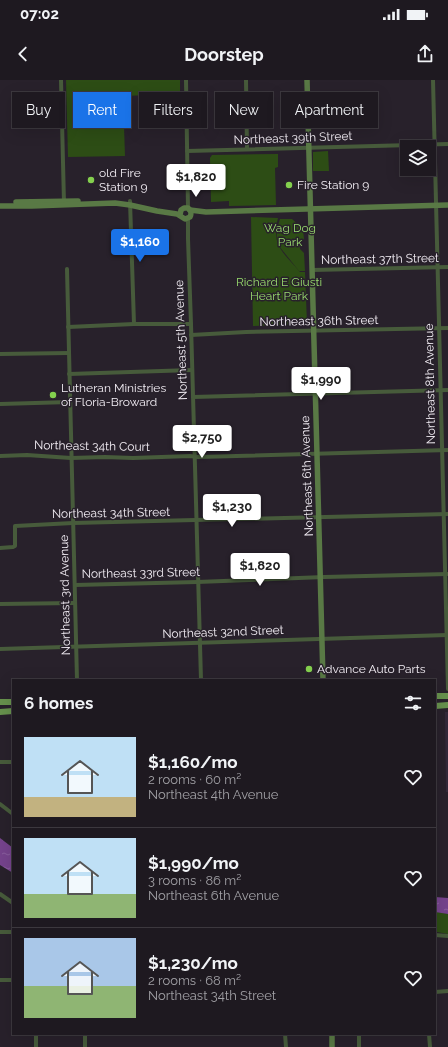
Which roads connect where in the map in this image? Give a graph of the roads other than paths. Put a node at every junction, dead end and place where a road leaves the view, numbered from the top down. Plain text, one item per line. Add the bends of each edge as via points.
1 (61, 80) edge
2 (186, 80) edge
3 (246, 80) edge
4 (307, 80) edge
5 (433, 80) edge
6 (434, 140) edge
7 (436, 144) edge
8 (448, 144) edge
9 (400, 145) edge
10 (309, 147) junction
11 (247, 149) junction
12 (187, 151) junction
13 (435, 176) edge
14 (0, 203) edge
15 (64, 203) junction
16 (130, 203) junction
17 (448, 205) edge
18 (0, 206) edge
19 (435, 206) junction
20 (310, 209) junction
21 (186, 213) junction
22 (437, 267) junction
23 (448, 267) edge
24 (67, 269) dead end
25 (312, 270) junction
26 (134, 324) junction
27 (191, 324) junction
28 (68, 327) junction
29 (439, 328) junction
30 (448, 328) edge
31 (314, 331) junction
32 (191, 335) junction
33 (69, 353) junction
34 (0, 354) edge
35 (192, 370) junction
36 (69, 374) junction
37 (440, 390) junction
38 (448, 390) edge
39 (315, 394) junction
40 (193, 397) junction
41 (70, 402) junction
42 (0, 404) edge
43 (442, 450) junction
44 (448, 450) edge
45 (317, 454) junction
46 (0, 456) edge
47 (194, 457) junction
48 (72, 458) junction
49 (446, 514) edge
50 (319, 518) junction
51 (196, 521) junction
52 (73, 523) junction
53 (0, 548) edge
54 (447, 574) edge
55 (320, 577) junction
56 (197, 582) junction
57 (75, 585) junction
58 (75, 603) junction
59 (0, 604) edge
60 (447, 635) junction
61 (322, 639) junction
62 (199, 642) junction
63 (76, 647) junction
64 (0, 649) edge
65 (77, 679) edge
66 (200, 679) edge
67 (323, 679) edge
68 (448, 688) edge
69 (436, 696) edge
70 (448, 696) edge
71 (0, 702) edge
72 (12, 702) edge
73 (436, 706) edge
74 (448, 706) edge
75 (0, 712) edge
76 (12, 712) edge
77 (0, 762) edge
78 (12, 762) edge
79 (0, 804) edge
80 (12, 813) edge
81 (0, 894) edge
82 (12, 902) edge
83 (0, 932) edge
84 (12, 932) edge
85 (436, 935) edge
86 (448, 936) edge
87 (0, 980) edge
88 (12, 980) edge
89 (448, 991) edge
90 (436, 992) edge
91 (36, 1035) edge
92 (85, 1035) edge
93 (285, 1035) edge
94 (332, 1035) edge
95 (359, 1035) edge
96 (430, 1035) edge
97 (36, 1047) edge
98 (85, 1047) edge
99 (286, 1047) edge
100 (332, 1047) edge
101 (359, 1047) edge
102 (430, 1047) edge

1 - 15 street
2 - 12 street, Northeast 5th Avenue
3 - 11 street
4 - 10 street, Northeast 6th Avenue
5 - 6 street, Northeast 8th Avenue
7 - 8 street, Northeast 39th Street
9 - 10 street, Northeast 39th Street
10 - 11 street, Northeast 39th Street
10 - 20 street, Northeast 6th Avenue
11 - 12 street, Northeast 39th Street
12 - 21 street, Northeast 5th Avenue
13 - 19 street, Northeast 8th Avenue
14 - 15 street
15 - 16 street
15 - 18 street
16 - 21 street
16 - 26 street
17 - 19 street
19 - 20 street
19 - 22 street, Northeast 8th Avenue
20 - 21 street
20 - 25 street, Northeast 6th Avenue
21 - 27 street, Northeast 5th Avenue
22 - 23 street, Northeast 37th Street
22 - 25 street, Northeast 37th Street
22 - 29 street, Northeast 8th Avenue
24 - 28 street, Northeast 3rd Avenue
25 - 31 street, Northeast 6th Avenue
26 - 27 street
26 - 28 street
27 - 32 street, Northeast 5th Avenue
28 - 33 street, Northeast 3rd Avenue
29 - 30 street, Northeast 36th Street
29 - 31 street, Northeast 36th Street
29 - 37 street, Northeast 8th Avenue
31 - 32 street, Northeast 36th Street
31 - 39 street, Northeast 6th Avenue
32 - 35 street, Northeast 5th Avenue
33 - 34 street
33 - 36 street, Northeast 3rd Avenue
35 - 36 street
35 - 40 street, Northeast 5th Avenue
36 - 41 street, Northeast 3rd Avenue
37 - 38 street
37 - 39 street
37 - 43 street, Northeast 8th Avenue
39 - 40 street
39 - 45 street, Northeast 6th Avenue
40 - 47 street, Northeast 5th Avenue
41 - 42 street
41 - 48 street, Northeast 3rd Avenue
43 - 44 street, Northeast 34th Court
43 - 45 street, Northeast 34th Court
43 - 49 street, Northeast 8th Avenue
45 - 47 street, Northeast 34th Court
45 - 50 street, Northeast 6th Avenue
46 - 48 street, Northeast 34th Court
47 - 48 street, Northeast 34th Court
47 - 51 street, Northeast 5th Avenue
48 - 52 street, Northeast 3rd Avenue
49 - 50 street, Northeast 34th Street
49 - 54 street, Northeast 8th Avenue
50 - 51 street, Northeast 34th Street
50 - 55 street, Northeast 6th Avenue
51 - 52 street, Northeast 34th Street
51 - 56 street, Northeast 5th Avenue
52 - 53 street, Northeast 34th Street via 15,526 15,546
52 - 57 street, Northeast 3rd Avenue
54 - 55 street, Northeast 33rd Street
54 - 60 street, Northeast 8th Avenue
55 - 56 street, Northeast 33rd Street
55 - 61 street, Northeast 6th Avenue
56 - 57 street, Northeast 33rd Street
56 - 62 street, Northeast 5th Avenue
57 - 58 street, Northeast 3rd Avenue
58 - 59 street
58 - 63 street, Northeast 3rd Avenue
60 - 61 street, Northeast 32nd Street
60 - 68 street, Northeast 8th Avenue
61 - 62 street, Northeast 32nd Street
61 - 67 street, Northeast 6th Avenue
62 - 63 street, Northeast 32nd Street
62 - 66 street, Northeast 5th Avenue
63 - 64 street, Northeast 32nd Street
63 - 65 street, Northeast 3rd Avenue
69 - 70 main road
71 - 72 main road
73 - 74 main road
75 - 76 main road
77 - 78 street
79 - 80 street
81 - 82 street
83 - 84 street
85 - 86 street
87 - 88 street
89 - 90 street
91 - 97 street
92 - 98 street
93 - 99 street
94 - 100 street
95 - 101 street
96 - 102 street

